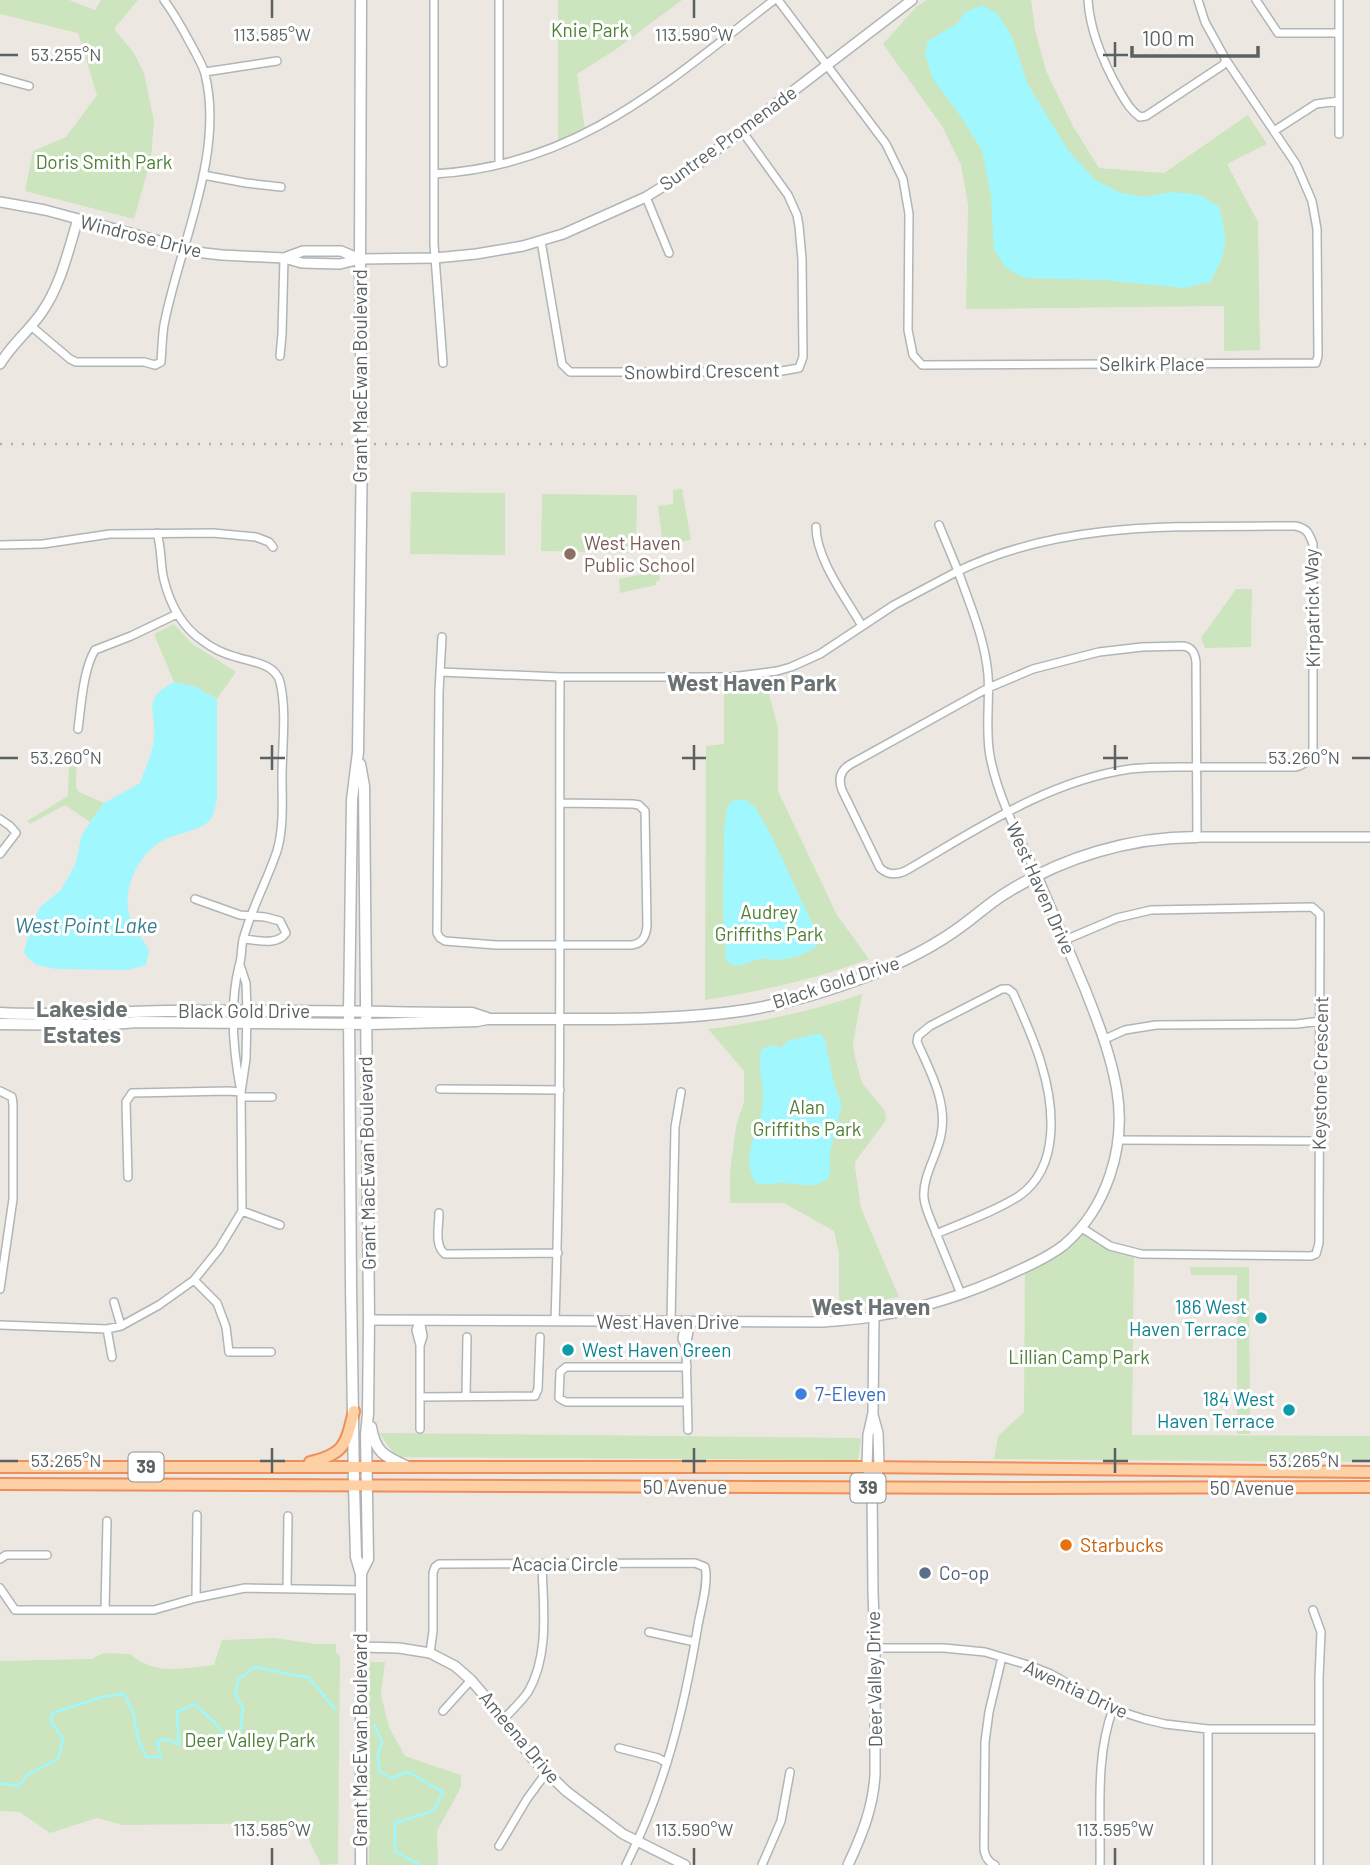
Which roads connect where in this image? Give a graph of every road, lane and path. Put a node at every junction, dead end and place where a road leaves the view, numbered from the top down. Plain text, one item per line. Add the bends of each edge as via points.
1 (164, 0) edge
2 (360, 0) edge
3 (434, 0) edge
4 (499, 0) edge
5 (776, 0) edge
6 (912, 0) edge
7 (1088, 0) edge
8 (1198, 0) edge
9 (1256, 0) edge
10 (1339, 0) edge
11 (1339, 33) junction
12 (1226, 60) junction
13 (277, 61) dead end
14 (826, 65) junction
15 (205, 72) junction
16 (0, 78) edge
17 (29, 86) dead end
18 (1339, 102) junction
19 (741, 131) junction
20 (1274, 131) junction
21 (1339, 134) dead end
22 (499, 164) junction
23 (434, 174) junction
24 (203, 175) junction
25 (281, 187) dead end
26 (646, 197) junction
27 (0, 202) edge
28 (78, 219) junction
29 (541, 241) junction
30 (183, 248) junction
31 (668, 253) dead end
32 (284, 258) junction
33 (435, 258) junction
34 (360, 259) junction
35 (31, 326) junction
36 (279, 356) dead end
37 (443, 363) dead end
38 (0, 364) edge
39 (939, 525) dead end
40 (816, 527) dead end
41 (157, 533) junction
42 (0, 545) edge
43 (273, 547) dead end
44 (958, 571) junction
45 (177, 614) junction
46 (862, 626) junction
47 (442, 637) dead end
48 (440, 672) junction
49 (560, 677) junction
50 (988, 688) junction
51 (78, 729) dead end
52 (358, 752) junction
53 (1197, 767) junction
54 (560, 803) junction
55 (1008, 812) junction
56 (0, 819) edge
57 (1197, 837) junction
58 (1370, 837) edge
59 (0, 854) edge
60 (1037, 876) junction
61 (195, 899) dead end
62 (250, 916) junction
63 (243, 939) junction
64 (1065, 940) junction
65 (560, 945) junction
66 (240, 965) junction
67 (234, 1011) junction
68 (247, 1011) junction
69 (0, 1013) edge
70 (350, 1017) junction
71 (366, 1018) junction
72 (561, 1018) junction
73 (1321, 1021) junction
74 (234, 1023) junction
75 (246, 1023) junction
76 (0, 1024) edge
77 (1105, 1039) junction
78 (440, 1088) dead end
79 (560, 1090) junction
80 (0, 1091) edge
81 (681, 1092) dead end
82 (241, 1095) junction
83 (272, 1097) dead end
84 (1117, 1140) junction
85 (1319, 1141) junction
86 (128, 1177) dead end
87 (242, 1211) junction
88 (439, 1213) dead end
89 (280, 1225) dead end
90 (1082, 1228) junction
91 (936, 1234) junction
92 (558, 1253) junction
93 (194, 1280) junction
94 (0, 1289) edge
95 (961, 1294) junction
96 (114, 1301) dead end
97 (874, 1317) junction
98 (369, 1320) junction
99 (420, 1320) junction
100 (555, 1321) junction
101 (671, 1322) junction
102 (685, 1322) junction
103 (0, 1325) edge
104 (121, 1326) junction
105 (107, 1329) junction
106 (467, 1337) dead end
107 (540, 1337) dead end
108 (271, 1352) dead end
109 (112, 1357) dead end
110 (687, 1367) junction
111 (466, 1396) junction
112 (419, 1397) junction
113 (687, 1402) junction
114 (354, 1412) junction
115 (368, 1413) junction
116 (873, 1413) junction
117 (420, 1429) dead end
118 (688, 1430) dead end
119 (0, 1467) edge
120 (292, 1467) junction
121 (354, 1467) junction
122 (367, 1467) junction
123 (408, 1467) junction
124 (867, 1467) junction
125 (879, 1467) junction
126 (1370, 1472) edge
127 (0, 1484) edge
128 (354, 1486) junction
129 (367, 1486) junction
130 (1370, 1487) edge
131 (873, 1488) junction
132 (197, 1515) dead end
133 (288, 1516) dead end
134 (107, 1521) dead end
135 (47, 1555) dead end
136 (0, 1559) edge
137 (542, 1564) junction
138 (361, 1574) junction
139 (0, 1588) edge
140 (287, 1589) junction
141 (360, 1590) junction
142 (197, 1598) junction
143 (105, 1610) junction
144 (1312, 1610) dead end
145 (649, 1632) dead end
146 (695, 1642) junction
147 (360, 1647) junction
148 (875, 1648) junction
149 (430, 1653) junction
150 (1002, 1657) junction
151 (471, 1680) junction
152 (1113, 1709) junction
153 (443, 1711) dead end
154 (502, 1721) junction
155 (1208, 1729) junction
156 (1319, 1729) junction
157 (619, 1748) dead end
158 (667, 1763) junction
159 (790, 1772) dead end
160 (546, 1773) junction
161 (638, 1842) junction
162 (499, 1846) dead end
163 (360, 1865) edge
164 (626, 1865) edge
165 (685, 1865) edge
166 (762, 1865) edge
167 (848, 1865) edge
168 (995, 1865) edge
169 (1100, 1865) edge
170 (1208, 1865) edge
171 (1319, 1865) edge

1 - 15 street
2 - 34 main road, Grant MacEwan Boulevard
3 - 23 street
4 - 22 street
5 - 14 street
5 - 22 street via 625,112 556,148
6 - 14 street, Suntree Promenade
7 - 12 street via 1105,66 1140,117
8 - 12 street, Selkirk Place
9 - 11 street via 1278,33
10 - 11 street
11 - 18 street
12 - 20 street, Selkirk Place
13 - 15 street
14 - 19 street, Suntree Promenade
14 - 20 street, Selkirk Place via 886,144 903,179 909,214 908,330 913,355 922,365 1316,363 1317,229 1312,201 1296,164
15 - 24 street via 211,119
16 - 17 street
18 - 20 street via 1316,104
18 - 21 street
19 - 26 street, Suntree Promenade
19 - 29 street, Snowbird Crescent via 788,195 797,215 802,258 803,357 799,368 776,372 570,372 562,364
22 - 23 street
23 - 33 street
24 - 25 street
24 - 30 street
26 - 29 street, Suntree Promenade
26 - 31 street
27 - 28 street, Windrose Drive
28 - 30 street, Windrose Drive
28 - 35 street via 54,292
29 - 33 street, Suntree Promenade
30 - 32 street, Windrose Drive
30 - 35 street via 159,364 76,362
32 - 34 street, Windrose Drive via 303,251 341,251
32 - 36 street
33 - 34 street, Suntree Promenade
33 - 37 street
34 - 52 main road, Grant MacEwan Boulevard
35 - 38 street
39 - 44 street, West Haven Drive
40 - 46 street via 822,556
41 - 42 street
41 - 43 street via 245,535
41 - 45 street via 163,579
44 - 46 street
44 - 50 street, West Haven Drive via 983,642
44 - 53 street, Kirpatrick Way via 1019,546 1086,533 1155,527 1305,528 1313,544 1312,754 1306,763 1295,767
45 - 51 street via 95,650
45 - 62 street via 212,648 270,668 279,680 283,738 278,848
46 - 49 street via 820,654 762,674
47 - 48 street
48 - 49 street
48 - 65 street via 437,933 445,941 458,943
49 - 54 street
50 - 53 street via 1033,669 1090,654 1188,647 1196,662
50 - 55 street, West Haven Drive via 989,752
50 - 55 street via 847,766 839,784 880,868 890,874 907,870
52 - 70 main road, Grant MacEwan Boulevard via 352,800
52 - 71 main road, Grant MacEwan Boulevard via 363,786
53 - 55 street via 1140,768 1096,775 1032,798
53 - 57 street
54 - 65 street
54 - 65 street via 633,804 645,811 647,926 638,944
55 - 60 street, West Haven Drive
56 - 59 street via 16,833
57 - 58 street
57 - 60 main road, Black Gold Drive via 1119,845
60 - 64 street, West Haven Drive
60 - 72 main road, Black Gold Drive via 909,958 825,990 749,1010 705,1015
61 - 62 street
62 - 63 street
62 - 63 street via 280,921 286,933 275,941
63 - 66 street
64 - 73 street, Keystone Crescent via 1117,918 1151,910 1311,907 1320,914
64 - 77 street, West Haven Drive
65 - 72 street
66 - 67 street
66 - 68 street
67 - 68 main road, Black Gold Drive
67 - 69 main road, Black Gold Drive
67 - 74 street
68 - 70 main road, Black Gold Drive
68 - 75 street
70 - 71 main road, Black Gold Drive
70 - 75 main road, Black Gold Drive
70 - 114 main road, Grant MacEwan Boulevard
71 - 72 main road, Black Gold Drive via 472,1013 487,1018
71 - 98 main road, Grant MacEwan Boulevard
72 - 79 street
73 - 77 street via 1156,1025
73 - 85 street, Keystone Crescent
74 - 75 main road, Black Gold Drive
74 - 76 main road, Black Gold Drive
74 - 82 street
75 - 82 street
77 - 84 street, West Haven Drive via 1117,1091
78 - 79 street
79 - 92 street
80 - 94 street via 12,1097 13,1104 13,1199
81 - 101 street via 675,1127
82 - 83 street
82 - 86 street via 228,1091 132,1093 126,1102
82 - 87 street
84 - 85 street
84 - 90 street, West Haven Drive via 1107,1186
85 - 90 street, Keystone Crescent via 1319,1243 1311,1256 1141,1254 1110,1246
87 - 89 street
87 - 93 street
88 - 92 street via 438,1246 445,1254
90 - 95 street, West Haven Drive via 1042,1259
91 - 91 street via 923,1195 941,1137 943,1112 918,1036 1008,989 1041,1060 1048,1088 1049,1151 1036,1180 1020,1195
91 - 95 street
92 - 100 street
93 - 104 street
93 - 108 street via 217,1303 229,1352
95 - 97 street, West Haven Drive
96 - 104 street
97 - 102 street, West Haven Drive via 823,1322
97 - 116 street
98 - 99 street, West Haven Drive
98 - 115 main road, Grant MacEwan Boulevard
99 - 100 street, West Haven Drive
99 - 112 street via 416,1330 421,1346
100 - 101 street, West Haven Drive
101 - 102 street, West Haven Drive
102 - 110 street via 682,1339
103 - 105 street
104 - 105 street
105 - 109 street
106 - 111 street
107 - 111 street via 535,1396
110 - 113 street
110 - 113 street via 566,1367 559,1372 559,1398 566,1402
111 - 112 street
112 - 117 street
113 - 118 street
114 - 120 main road via 348,1438 335,1453
114 - 121 main road, Grant MacEwan Boulevard
115 - 122 main road, Grant MacEwan Boulevard
115 - 123 main road via 379,1451
116 - 124 street
116 - 125 street
119 - 120 main road, 50 Avenue / 39
120 - 121 main road, 50 Avenue / 39
121 - 122 main road, 50 Avenue / 39
121 - 128 main road, Grant MacEwan Boulevard
122 - 123 main road, 50 Avenue / 39
122 - 129 main road, Grant MacEwan Boulevard
123 - 124 main road, 50 Avenue / 39
124 - 125 main road, 50 Avenue / 39
124 - 131 street
125 - 126 main road, 50 Avenue / 39
125 - 131 street
127 - 128 main road, 50 Avenue / 39
128 - 129 main road, 50 Avenue / 39
128 - 138 main road, Grant MacEwan Boulevard via 356,1557
129 - 131 main road, 50 Avenue / 39
129 - 138 main road, Grant MacEwan Boulevard via 368,1559
130 - 131 main road, 50 Avenue / 39
131 - 148 street, Deer Valley Drive
132 - 142 street
133 - 140 street
134 - 143 street
135 - 136 street
137 - 146 street, Acacia Circle via 700,1564 706,1574
137 - 149 street, Acacia Circle via 435,1567
137 - 154 street via 541,1660 527,1694
138 - 141 main road, Grant MacEwan Boulevard
139 - 143 street via 15,1610
140 - 141 street
140 - 142 street via 245,1588
141 - 147 main road, Grant MacEwan Boulevard
142 - 143 street via 154,1610
144 - 156 street via 1321,1632
145 - 146 street
146 - 158 street, Acacia Circle
147 - 149 street, Ameena Drive
147 - 163 main road, Grant MacEwan Boulevard
148 - 150 street, Awentia Drive via 963,1649
148 - 167 street, Deer Valley Drive via 874,1791 867,1822
149 - 151 street, Ameena Drive
150 - 152 street, Awentia Drive via 1051,1674
150 - 168 street via 985,1742 984,1849
151 - 153 street, Ameena Drive
151 - 154 street, Ameena Drive
152 - 155 street, Awentia Drive via 1158,1723
152 - 169 street via 1101,1759
154 - 160 street, Ameena Drive
155 - 156 street, Awentia Drive
155 - 170 street
156 - 171 street
157 - 158 street
158 - 161 street, Acacia Circle
159 - 166 street via 781,1821
160 - 161 street, Ameena Drive via 586,1808
160 - 162 street
161 - 164 street
161 - 165 street, Ameena Drive

